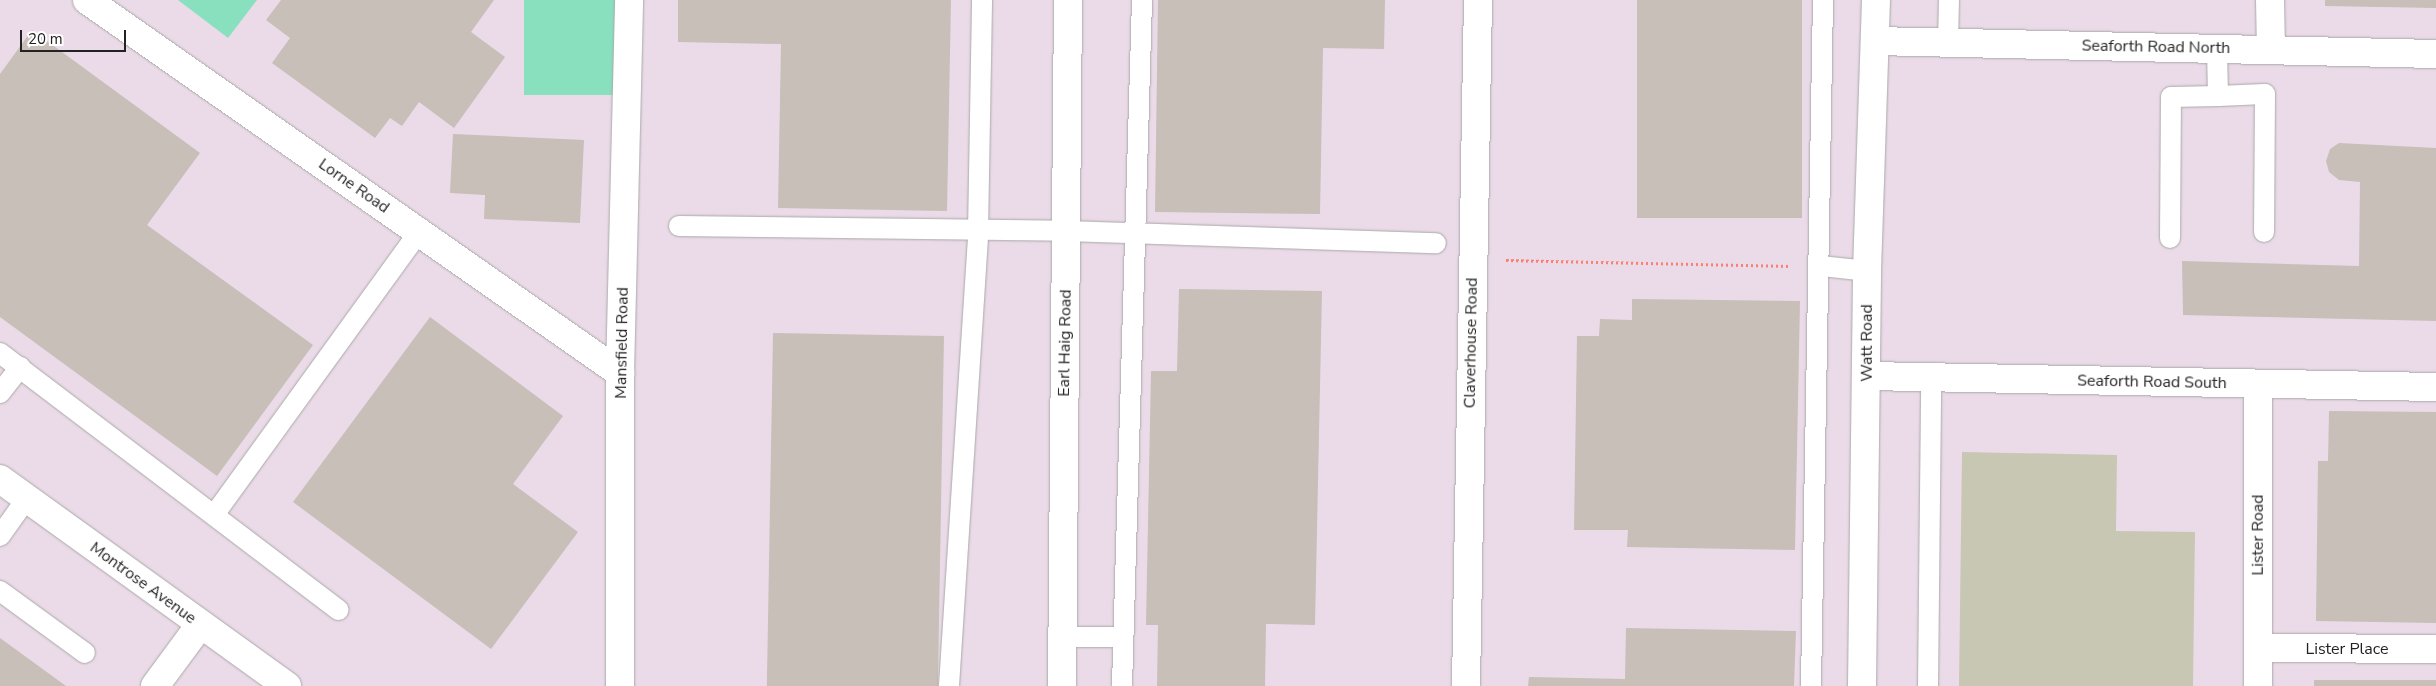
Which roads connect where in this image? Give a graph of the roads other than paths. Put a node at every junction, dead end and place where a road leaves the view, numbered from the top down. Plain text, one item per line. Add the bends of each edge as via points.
1 (87, 0) edge
2 (629, 0) edge
3 (982, 0) edge
4 (1068, 0) edge
5 (1142, 0) edge
6 (1478, 0) edge
7 (1823, 0) edge
8 (1876, 0) edge
9 (1949, 0) edge
10 (2270, 0) edge
11 (1875, 41) junction
12 (1948, 43) junction
13 (2217, 49) junction
14 (2271, 50) junction
15 (2436, 54) edge
16 (2218, 96) junction
17 (679, 226) dead end
18 (1066, 231) junction
19 (419, 232) junction
20 (978, 232) junction
21 (2264, 232) dead end
22 (1136, 233) junction
23 (2170, 238) dead end
24 (1436, 243) dead end
25 (1821, 266) junction
26 (1867, 271) junction
27 (0, 353) edge
28 (20, 367) junction
29 (620, 373) junction
30 (1867, 376) junction
31 (1931, 378) junction
32 (2258, 384) junction
33 (2436, 387) edge
34 (0, 393) edge
35 (0, 479) edge
36 (27, 498) junction
37 (214, 515) junction
38 (0, 536) edge
39 (0, 591) edge
40 (338, 610) dead end
41 (200, 625) junction
42 (1063, 637) junction
43 (1123, 637) junction
44 (2259, 648) junction
45 (2436, 649) edge
46 (85, 653) dead end
47 (155, 686) edge
48 (287, 686) edge
49 (620, 686) edge
50 (949, 686) edge
51 (1062, 686) edge
52 (1122, 686) edge
53 (1466, 686) edge
54 (1811, 686) edge
55 (1862, 686) edge
56 (1928, 686) edge
57 (2258, 686) edge

1 - 19 street, Lorne Road
2 - 29 street, Mansfield Road
3 - 20 lane
4 - 18 street, Earl Haig Road
5 - 22 lane
6 - 53 street, Claverhouse Road
7 - 25 lane
8 - 11 street, Watt Road
9 - 12 lane
10 - 14 street
11 - 12 street, Seaforth Road North
11 - 26 street, Watt Road
12 - 13 street, Seaforth Road North
13 - 14 street, Seaforth Road North
13 - 16 lane
14 - 15 street, Seaforth Road North
16 - 21 lane via 2265,94
16 - 23 lane via 2171,97
17 - 20 lane
18 - 20 lane
18 - 22 lane
18 - 42 street, Earl Haig Road
19 - 29 street, Lorne Road
19 - 37 lane
20 - 50 lane
22 - 24 lane
22 - 43 lane
25 - 26 lane
25 - 54 lane
26 - 30 street, Watt Road
27 - 28 lane
28 - 34 lane
28 - 37 lane
29 - 49 street, Mansfield Road
30 - 31 street, Seaforth Road South
30 - 55 street, Watt Road
31 - 32 street, Seaforth Road South
31 - 56 lane
32 - 33 street, Seaforth Road South
32 - 44 street, Lister Road
35 - 36 street, Montrose Avenue
36 - 38 lane
36 - 41 street, Montrose Avenue
37 - 40 lane
39 - 46 lane
41 - 47 street
41 - 48 street, Montrose Avenue
42 - 43 lane
42 - 51 street, Earl Haig Road
43 - 52 lane
44 - 45 street, Lister Place
44 - 57 street, Lister Road

